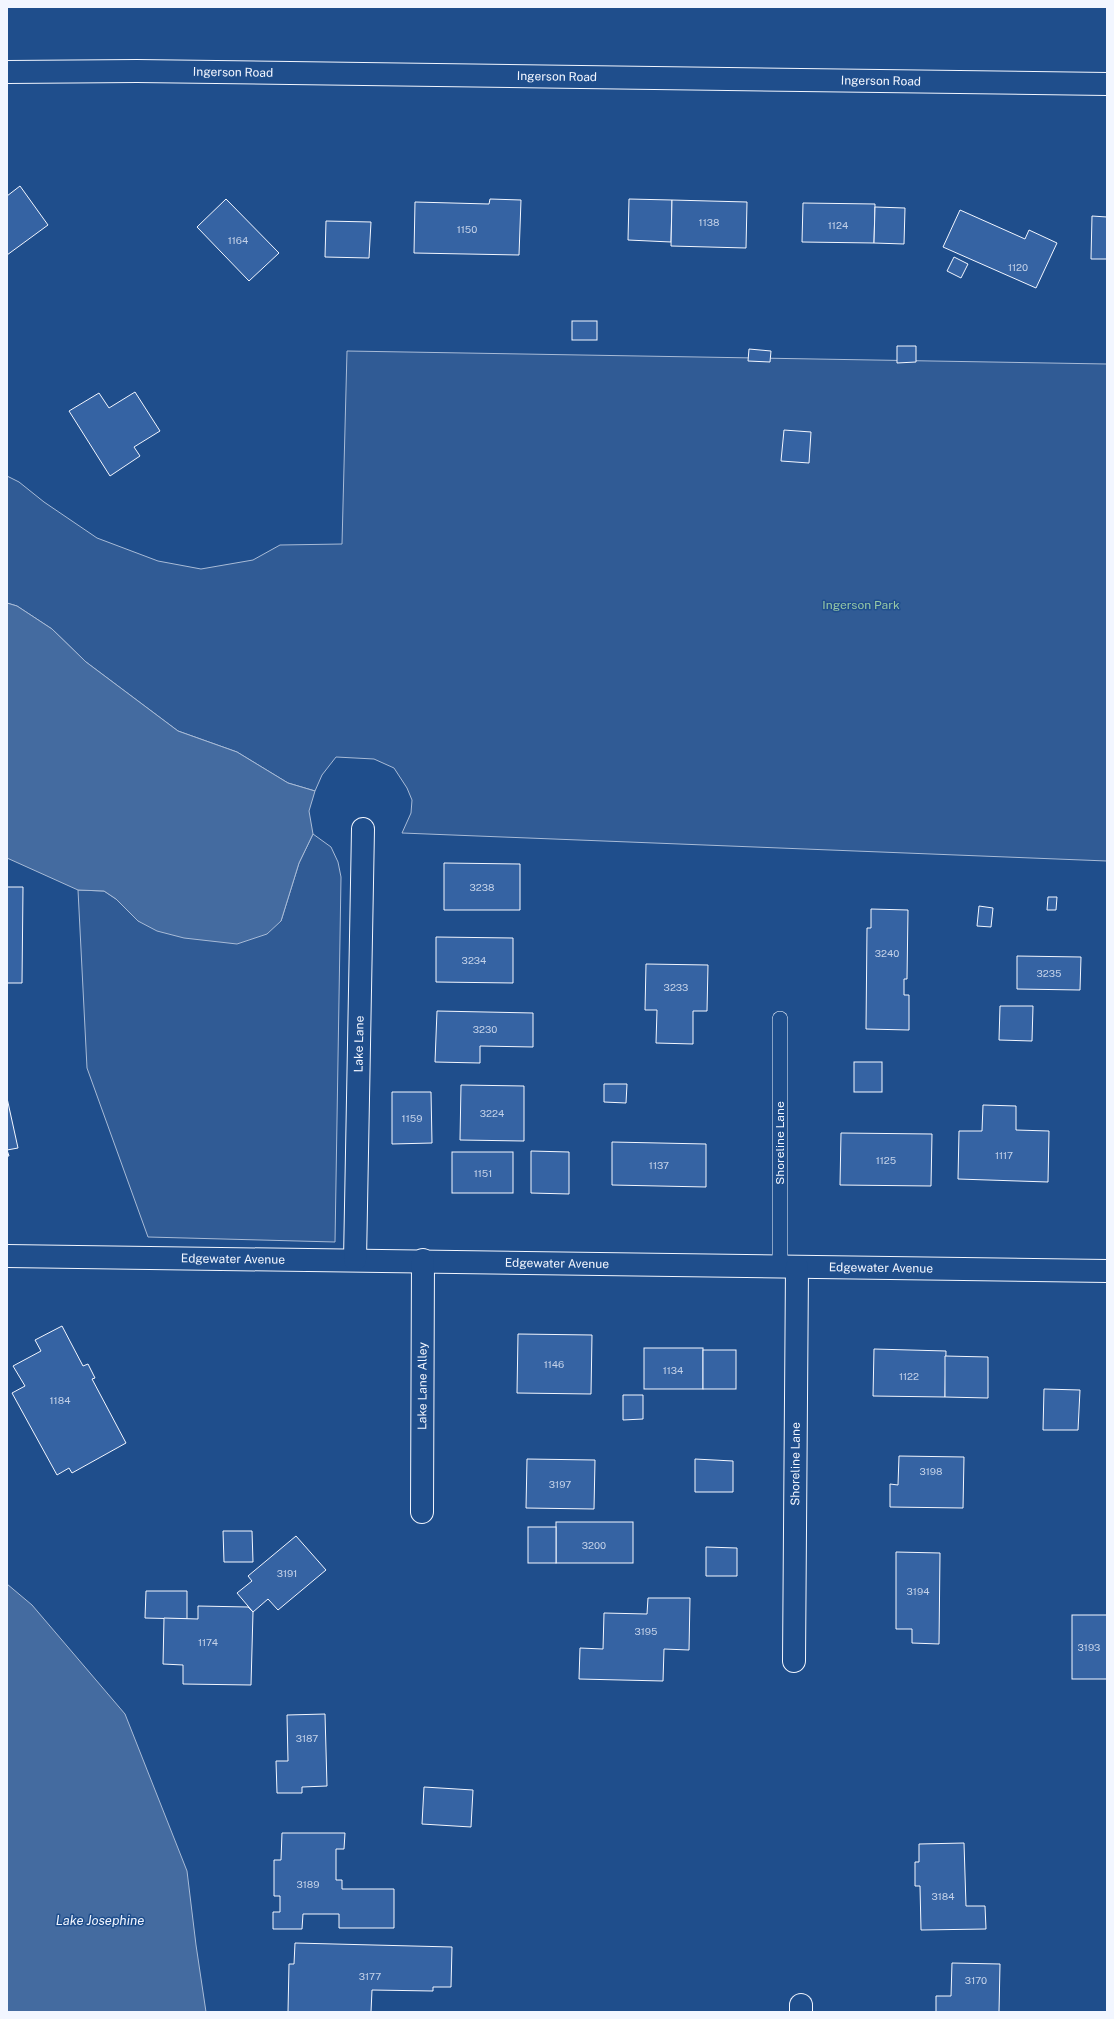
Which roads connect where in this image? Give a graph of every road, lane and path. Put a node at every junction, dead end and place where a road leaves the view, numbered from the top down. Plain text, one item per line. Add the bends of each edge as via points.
1 (7, 72) edge
2 (1107, 84) edge
3 (363, 828) dead end
4 (780, 1020) dead end
5 (7, 1256) edge
6 (355, 1260) junction
7 (422, 1260) junction
8 (789, 1267) junction
9 (1107, 1271) edge
10 (422, 1512) dead end
11 (794, 1661) dead end

1 - 2 street, Ingerson Road via 138,70
3 - 6 street, Lake Lane
4 - 8 lane, Shoreline Lane
5 - 6 street, Edgewater Avenue
6 - 7 street, Edgewater Avenue
7 - 8 street, Edgewater Avenue
7 - 10 street, Lake Lane Alley
8 - 9 street, Edgewater Avenue
8 - 11 street, Shoreline Lane

